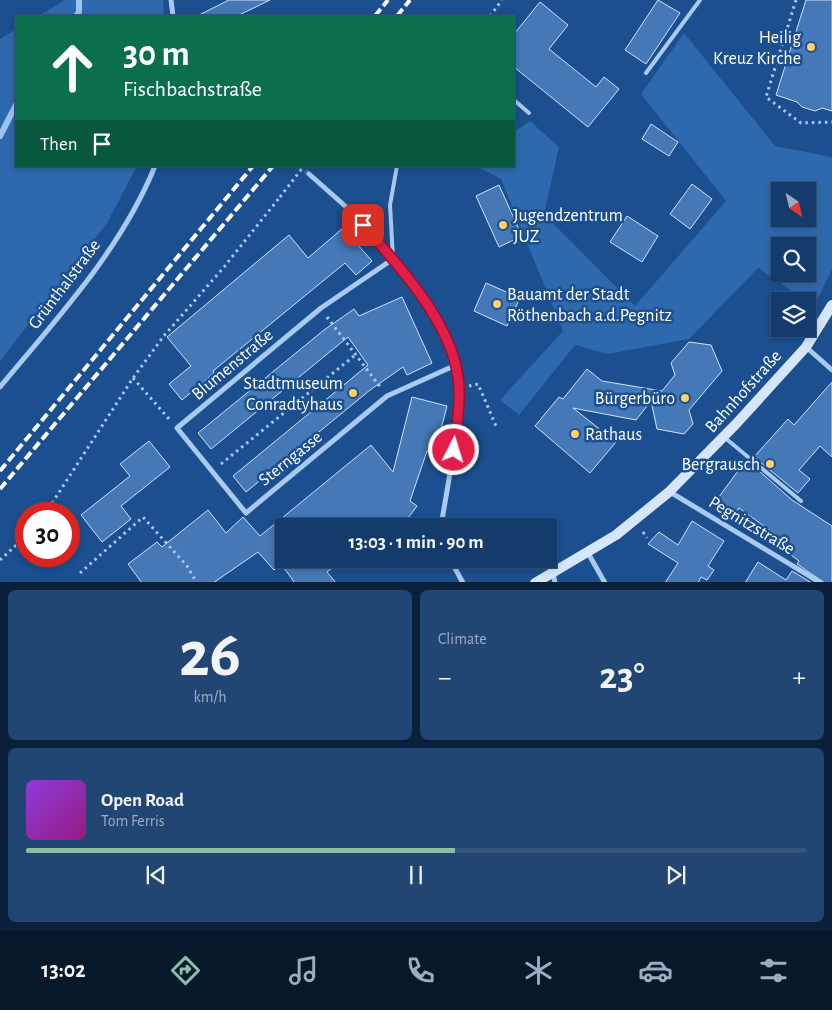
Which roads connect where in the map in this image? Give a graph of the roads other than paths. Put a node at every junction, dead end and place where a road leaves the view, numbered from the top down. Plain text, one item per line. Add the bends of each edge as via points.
1 (171, 0) edge
2 (700, 0) edge
3 (173, 15) edge
4 (646, 73) dead end
5 (515, 101) edge
6 (529, 113) dead end
7 (155, 167) edge
8 (397, 167) edge
9 (309, 174) tunnel mouth
10 (394, 259) junction
11 (832, 305) edge
12 (806, 347) junction
13 (456, 365) junction
14 (832, 370) edge
15 (0, 387) edge
16 (724, 437) junction
17 (212, 471) joint
18 (669, 492) junction
19 (801, 502) dead end
20 (442, 518) edge
21 (588, 553) junction
22 (455, 568) edge
23 (554, 578) edge
24 (463, 582) edge
25 (535, 582) edge
26 (604, 582) edge
27 (821, 582) edge

1 - 3 street
2 - 4 lane
5 - 6 lane
7 - 15 street, Grünthalstraße via 144,192 88,282
8 - 10 lane via 390,205
9 - 10 street via 353,213
10 - 13 street via 430,306
10 - 17 street, Blumenstraße via 321,308 177,428
11 - 12 main road, Bahnhofstraße
12 - 14 street
12 - 16 main road, Bahnhofstraße
13 - 17 street, Sterngasse via 387,396 246,513
13 - 20 street via 459,389 454,450
16 - 18 main road, Bahnhofstraße
16 - 19 lane
18 - 21 main road, Bahnhofstraße via 635,521
18 - 27 street, Pegnitzstraße
21 - 23 main road, Bahnhofstraße
21 - 26 street
22 - 24 street
23 - 25 main road, Bahnhofstraße

